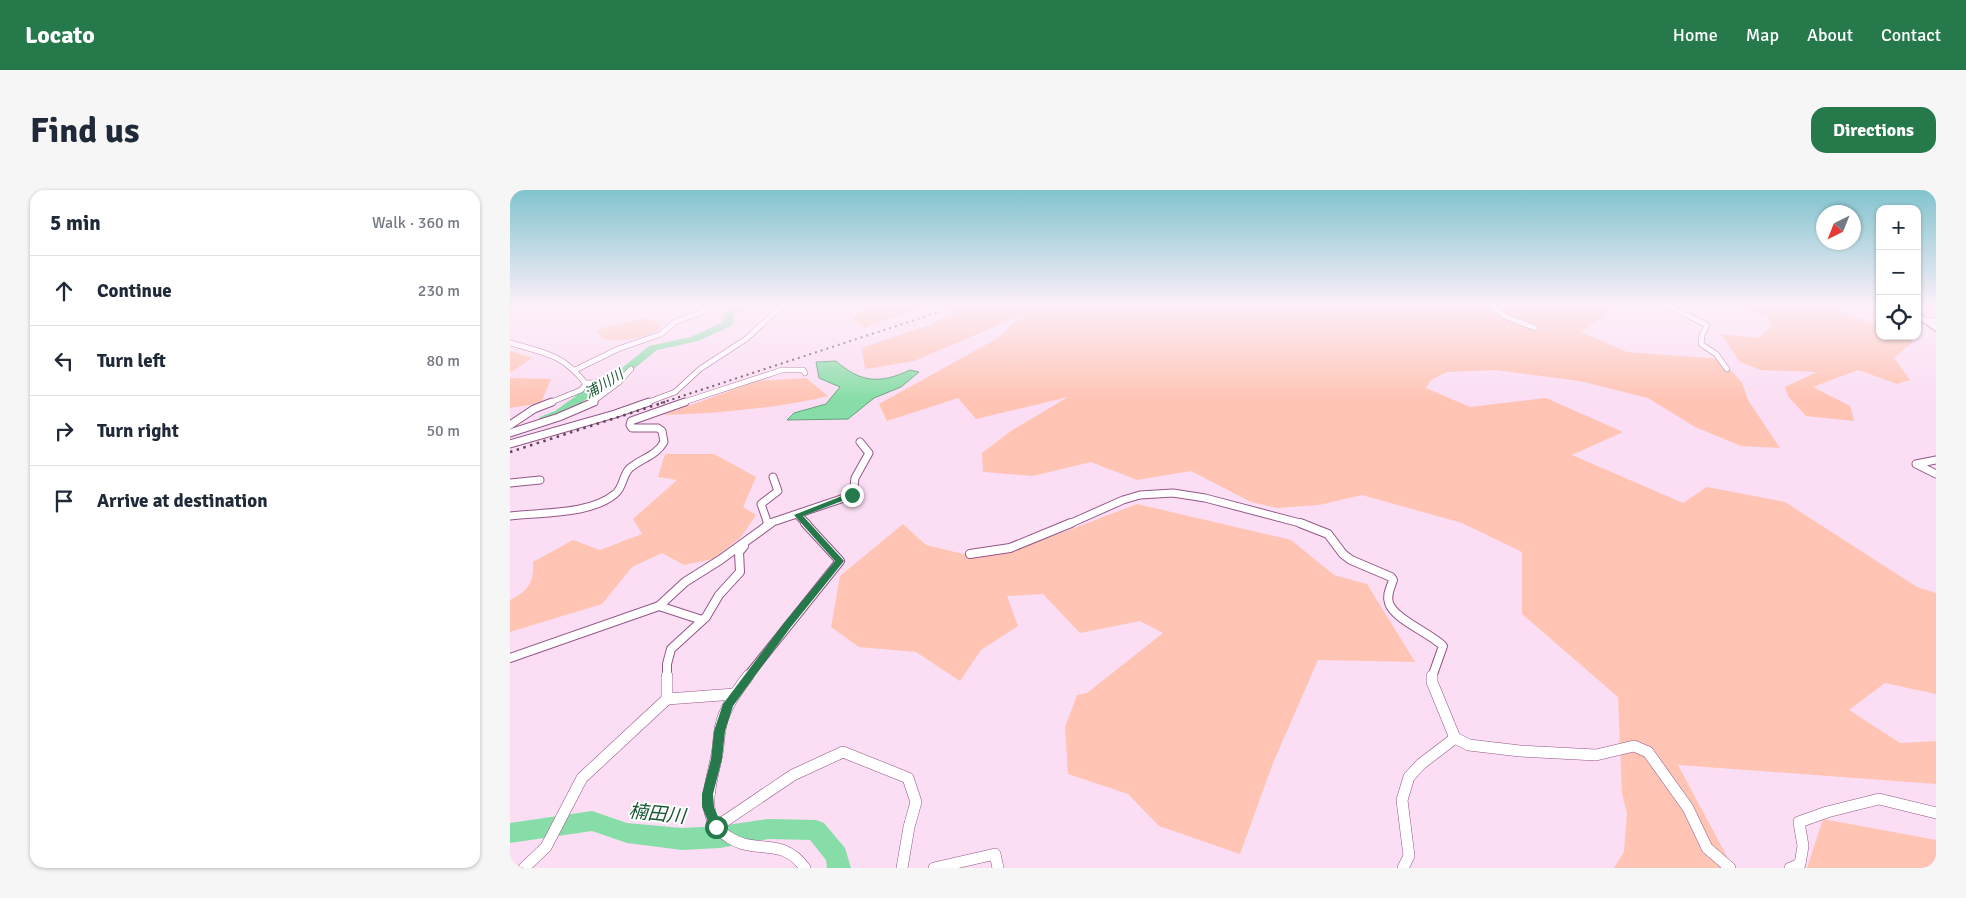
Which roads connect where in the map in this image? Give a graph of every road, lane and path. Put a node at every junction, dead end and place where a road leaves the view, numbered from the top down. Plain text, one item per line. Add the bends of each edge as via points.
1 (653, 337) edge
2 (749, 337) edge
3 (1702, 337) edge
4 (510, 343) edge
5 (631, 369) dead end
6 (1727, 369) dead end
7 (575, 370) junction
8 (805, 373) dead end
9 (619, 382) junction
10 (585, 383) junction
11 (510, 425) edge
12 (510, 433) edge
13 (860, 442) dead end
14 (510, 444) edge
15 (1936, 460) edge
16 (1936, 474) edge
17 (773, 477) dead end
18 (540, 480) dead end
19 (510, 483) edge
20 (798, 515) junction
21 (510, 516) edge
22 (768, 524) junction
23 (750, 538) junction
24 (970, 554) dead end
25 (658, 606) junction
26 (702, 620) junction
27 (510, 658) edge
28 (735, 694) junction
29 (666, 699) junction
30 (1455, 738) junction
31 (1936, 813) edge
32 (716, 827) junction
33 (524, 868) edge
34 (805, 868) edge
35 (902, 868) edge
36 (934, 868) edge
37 (998, 868) edge
38 (1403, 868) edge
39 (1730, 868) edge
40 (1790, 868) edge

1 - 7 street
2 - 14 street via 700,369 676,392 615,414
3 - 6 street via 1701,344 1716,354
4 - 7 street via 558,357
5 - 9 street
7 - 10 street
8 - 21 street via 803,370 782,370 631,421 632,428 658,428 664,442 660,449 627,470 617,494 586,507
9 - 10 street
9 - 12 street via 604,395 553,420
10 - 11 street via 581,390 534,409
13 - 20 street via 869,454 855,474 852,495
15 - 16 street via 1916,464
17 - 22 street via 778,492 761,504
18 - 19 street
20 - 22 street
20 - 28 street via 840,561
22 - 23 street
23 - 25 street via 685,582
23 - 26 street via 739,552 740,572
24 - 30 street via 1026,542 1123,500 1148,494 1202,496 1316,528 1332,536 1347,558 1391,577 1388,599 1391,608 1432,634 1443,646 1431,674 1432,682
25 - 26 street
25 - 27 street
26 - 29 street via 671,648 666,664
28 - 29 street
28 - 32 street via 722,720 707,794
29 - 33 street via 582,778 546,847
30 - 38 street via 1409,777 1402,800 1409,856
30 - 39 street via 1469,745 1520,752 1596,755 1634,746 1648,752 1688,808 1707,848
31 - 40 street via 1879,799 1799,822 1803,846 1800,864
32 - 34 street via 734,840 792,852
32 - 35 street via 782,781 820,760 843,752 908,778 916,802
36 - 37 street via 995,854

